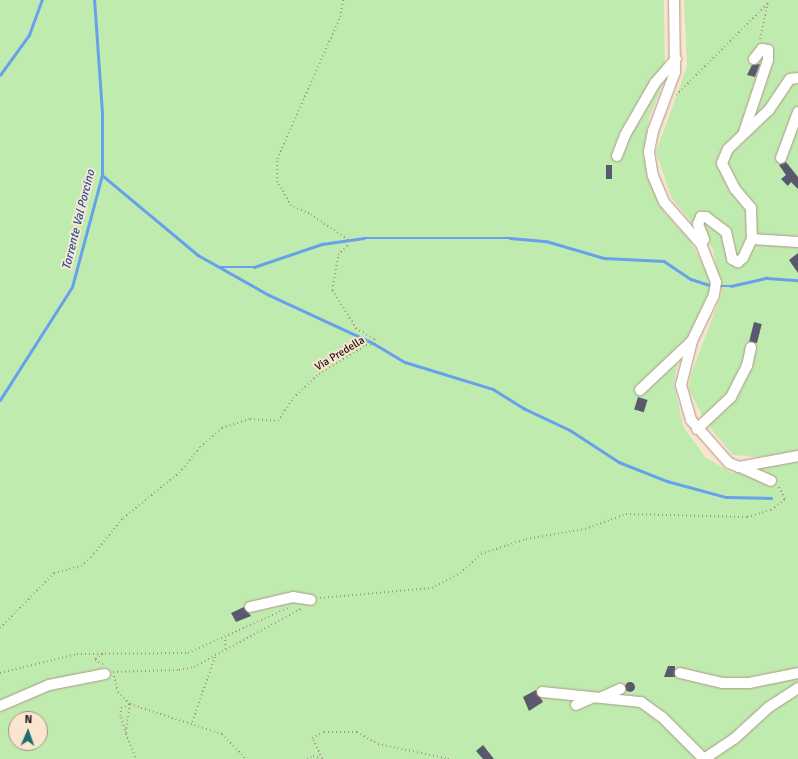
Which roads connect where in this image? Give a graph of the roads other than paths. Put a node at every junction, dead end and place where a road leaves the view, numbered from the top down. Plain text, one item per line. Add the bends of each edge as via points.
1 (674, 0) edge
2 (756, 56) road end
3 (676, 59) junction
4 (798, 78) edge
5 (798, 112) edge
6 (744, 132) junction
7 (617, 156) dead end
8 (781, 158) dead end
9 (752, 239) junction
10 (798, 242) edge
11 (700, 244) junction
12 (692, 341) junction
13 (751, 347) dead end
14 (640, 390) dead end
15 (698, 429) junction
16 (798, 456) edge
17 (739, 467) junction
18 (771, 482) dead end
19 (311, 600) road end
20 (250, 607) dead end
21 (109, 671) road end
22 (680, 673) dead end
23 (798, 673) edge
24 (798, 688) edge
25 (620, 689) dead end
26 (542, 692) dead end
27 (597, 698) junction
28 (576, 705) dead end
29 (0, 706) edge
30 (704, 759) edge

1 - 3 street
2 - 6 street via 768,50 768,60
3 - 7 street via 655,84
3 - 11 street via 649,152 653,176 664,202
4 - 6 street via 790,79 769,110
5 - 8 street
6 - 9 street via 728,149 722,163 735,189 751,208
9 - 10 street
9 - 11 street via 738,262 732,259 726,232 706,217 701,217 698,224 704,239
11 - 12 street via 716,282 714,295
12 - 14 street
12 - 15 street via 681,386 691,420
13 - 15 street via 747,366 731,397
15 - 17 street via 721,458
16 - 17 street
17 - 18 street
19 - 20 street via 293,597
21 - 29 street via 49,685
22 - 23 street via 722,683 749,683
24 - 30 street via 769,707 734,739
25 - 27 street
26 - 27 street
27 - 28 street
27 - 30 street via 641,702 662,717

